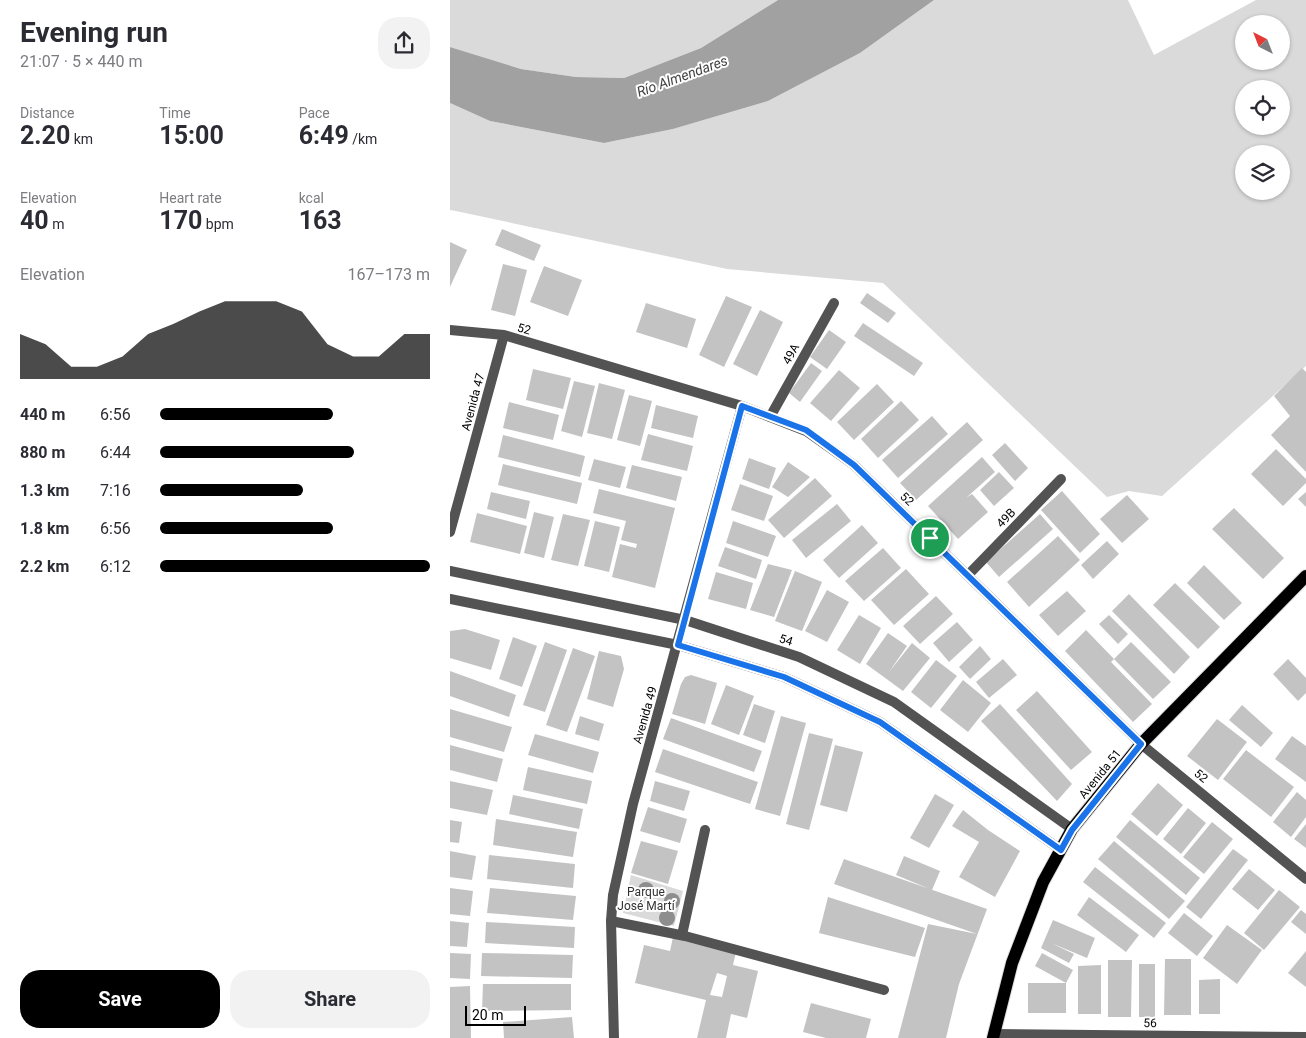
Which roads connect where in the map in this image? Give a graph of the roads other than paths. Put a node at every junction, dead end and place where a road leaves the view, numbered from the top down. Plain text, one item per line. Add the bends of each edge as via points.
1 (834, 303) dead end
2 (450, 330) edge
3 (504, 336) junction
4 (742, 406) junction
5 (770, 417) junction
6 (1061, 479) dead end
7 (450, 532) edge
8 (450, 571) edge
9 (968, 575) junction
10 (1306, 576) edge
11 (450, 598) edge
12 (685, 620) junction
13 (678, 645) junction
14 (1141, 744) junction
15 (705, 830) dead end
16 (1072, 830) junction
17 (1061, 850) junction
18 (1306, 879) edge
19 (611, 921) junction
20 (682, 935) junction
21 (884, 990) dead end
22 (993, 1036) edge
23 (1306, 1037) edge
24 (614, 1038) edge

1 - 5 street, 49A
2 - 3 street, 52
3 - 4 street, 52
3 - 7 street, Avenida 47
4 - 5 street, 52
4 - 12 street, Avenida 49
5 - 9 street, 52 via 806,430 854,465
6 - 9 street, 49B
8 - 12 street, 54
9 - 14 street, 52
10 - 14 main road, Avenida 51
11 - 13 street
12 - 13 street, Avenida 49
12 - 16 street, 54 via 799,657 894,702
13 - 17 street via 784,677 880,722
13 - 19 street, Avenida 49 via 633,804 613,895
14 - 16 main road, Avenida 51
14 - 18 street, 52
15 - 20 street
16 - 17 main road, Avenida 51
17 - 22 main road, Avenida 51 via 1043,882 1012,963
19 - 20 street
19 - 24 street, Avenida 49
20 - 21 street
22 - 23 street, 56

